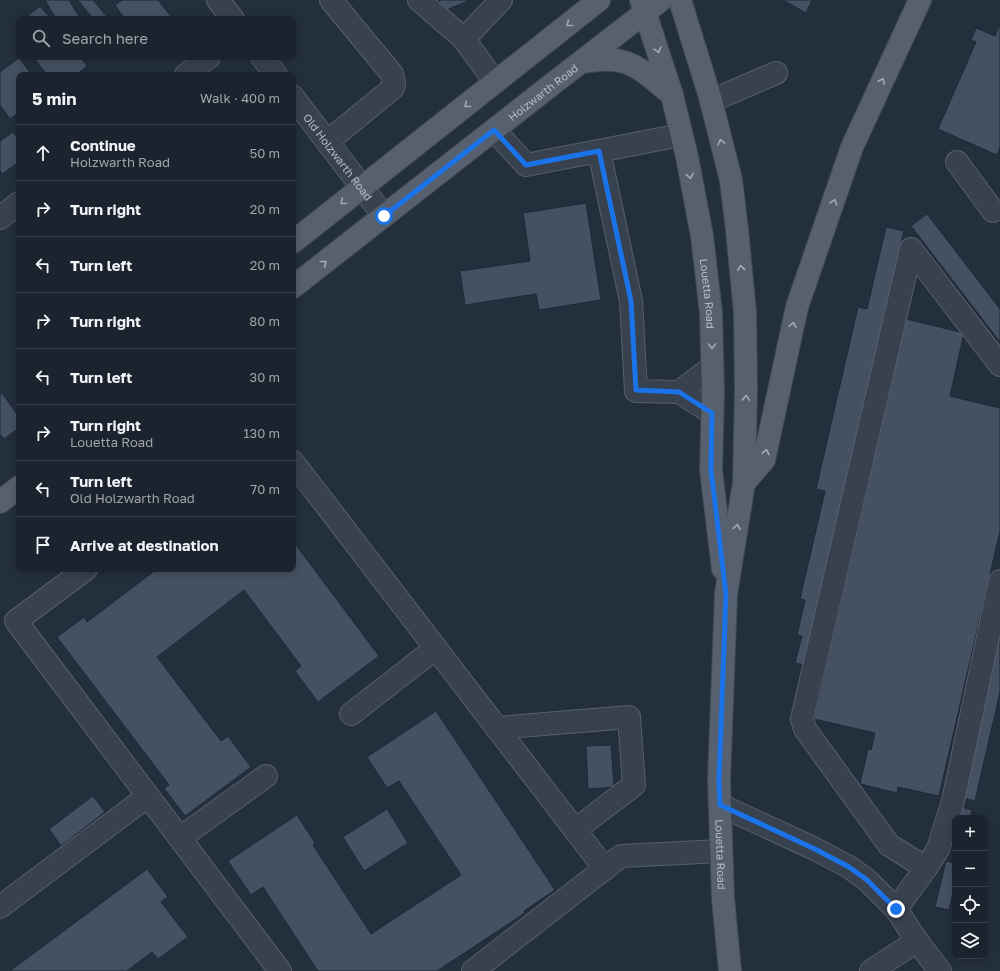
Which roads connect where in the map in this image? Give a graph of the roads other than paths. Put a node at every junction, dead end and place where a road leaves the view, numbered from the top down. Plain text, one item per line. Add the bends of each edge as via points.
1 (218, 0) edge
2 (331, 0) edge
3 (419, 0) edge
4 (501, 0) edge
5 (600, 0) edge
6 (680, 0) edge
7 (920, 0) edge
8 (649, 4) edge
9 (231, 16) edge
10 (464, 39) junction
11 (205, 60) edge
12 (264, 60) edge
13 (582, 62) junction
14 (190, 72) edge
15 (274, 72) edge
16 (776, 73) dead end
17 (495, 82) junction
18 (672, 95) junction
19 (296, 101) edge
20 (711, 101) junction
21 (494, 130) junction
22 (681, 135) junction
23 (327, 142) junction
24 (599, 151) junction
25 (956, 162) dead end
26 (362, 187) junction
27 (16, 205) edge
28 (998, 211) edge
29 (384, 216) junction
30 (0, 218) edge
31 (296, 240) edge
32 (296, 286) edge
33 (1000, 365) edge
34 (712, 367) junction
35 (679, 392) junction
36 (712, 413) junction
37 (296, 466) edge
38 (744, 483) junction
39 (16, 489) edge
40 (0, 502) edge
41 (82, 572) edge
42 (1000, 581) edge
43 (726, 594) junction
44 (436, 648) junction
45 (351, 714) dead end
46 (497, 728) junction
47 (266, 776) dead end
48 (148, 796) junction
49 (720, 805) junction
50 (575, 830) junction
51 (180, 838) junction
52 (721, 851) junction
53 (926, 868) junction
54 (605, 869) junction
55 (0, 907) edge
56 (896, 909) junction
57 (917, 941) junction
58 (280, 971) edge
59 (473, 971) edge
60 (730, 971) edge
61 (871, 971) edge
62 (940, 971) edge

1 - 9 street
2 - 23 street via 392,74 394,84 393,88
3 - 10 street
4 - 10 street
5 -> 17 main road
6 - 20 main road, Louetta Road
38 -> 7 main road via 764,460 797,307 852,147
8 - 13 main road, Holzwarth Road
8 -> 18 main road, Louetta Road
10 - 17 street
11 - 14 street
12 - 15 street
13 - 18 main road via 626,62
13 - 21 main road, Holzwarth Road
16 - 20 street
17 -> 26 main road
18 - 22 main road, Louetta Road
19 - 23 street, Old Holzwarth Road
38 -> 20 main road, Louetta Road via 745,312 730,180
21 - 24 street via 526,165
21 - 29 main road, Holzwarth Road
22 - 24 street
22 -> 34 main road, Louetta Road via 702,236 711,313
23 - 26 street, Old Holzwarth Road
24 - 35 street via 631,301 636,390
25 - 28 street
26 - 29 street, Old Holzwarth Road
26 -> 31 main road
27 - 30 street
32 -> 29 main road, Holzwarth Road
33 - 53 street via 911,249 802,719 805,729 889,845
34 - 35 street
34 - 36 main road, Louetta Road
35 - 36 street
36 - 43 main road, Louetta Road via 711,470
37 - 44 street
43 -> 38 main road, Louetta Road
39 - 40 main road
41 - 48 street via 16,621
42 - 53 street via 953,801 938,849
43 - 49 main road, Louetta Road
44 - 45 street
44 - 46 street
46 - 50 street
46 - 50 street via 629,717 634,786
47 - 51 street
48 - 51 street
48 - 55 street
49 - 52 main road, Louetta Road
49 - 56 street via 849,867 867,880
50 - 54 street
51 - 58 street
52 - 54 street via 621,856
52 - 60 main road, Louetta Road
53 - 56 street
54 - 59 street
56 - 57 street
57 - 61 street
57 - 62 street

